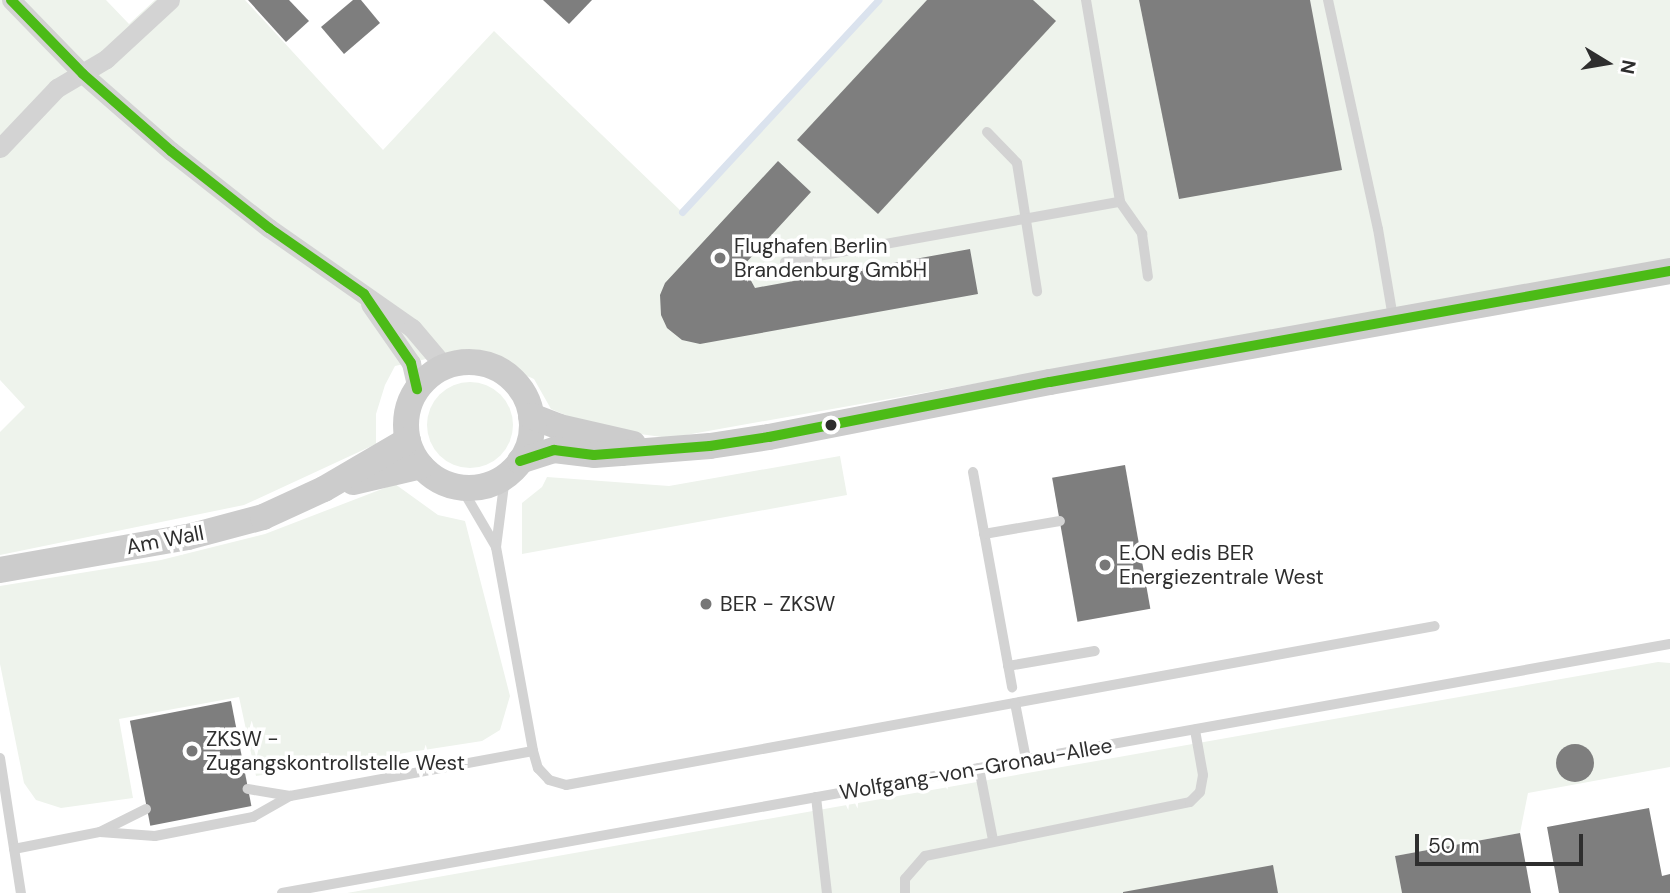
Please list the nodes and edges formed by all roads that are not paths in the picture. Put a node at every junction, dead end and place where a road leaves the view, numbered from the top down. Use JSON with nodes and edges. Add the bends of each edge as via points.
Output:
{"nodes":[{"id":1,"x":11,"y":0,"type":"edge"},
{"id":2,"x":170,"y":0,"type":"edge"},
{"id":3,"x":1086,"y":0,"type":"edge"},
{"id":4,"x":1328,"y":0,"type":"edge"},
{"id":5,"x":83,"y":74,"type":"junction"},
{"id":6,"x":987,"y":132,"type":"dead end"},
{"id":7,"x":0,"y":148,"type":"edge"},
{"id":8,"x":1120,"y":202,"type":"junction"},
{"id":9,"x":1026,"y":219,"type":"junction"},
{"id":10,"x":785,"y":262,"type":"dead end"},
{"id":11,"x":1670,"y":271,"type":"edge"},
{"id":12,"x":1148,"y":277,"type":"dead end"},
{"id":13,"x":1037,"y":291,"type":"dead end"},
{"id":14,"x":364,"y":294,"type":"junction"},
{"id":15,"x":1394,"y":320,"type":"junction"},
{"id":16,"x":445,"y":367,"type":"junction"},
{"id":17,"x":417,"y":389,"type":"junction"},
{"id":18,"x":531,"y":416,"type":"junction"},
{"id":19,"x":408,"y":440,"type":"junction"},
{"id":20,"x":648,"y":449,"type":"junction"},
{"id":21,"x":421,"y":466,"type":"junction"},
{"id":22,"x":513,"y":469,"type":"junction"},
{"id":23,"x":973,"y":472,"type":"dead end"},
{"id":24,"x":461,"y":487,"type":"junction"},
{"id":25,"x":324,"y":489,"type":"junction"},
{"id":26,"x":1060,"y":520,"type":"dead end"},
{"id":27,"x":984,"y":534,"type":"junction"},
{"id":28,"x":496,"y":547,"type":"junction"},
{"id":29,"x":0,"y":570,"type":"edge"},
{"id":30,"x":1435,"y":626,"type":"dead end"},
{"id":31,"x":1670,"y":643,"type":"edge"},
{"id":32,"x":1094,"y":651,"type":"dead end"},
{"id":33,"x":1008,"y":666,"type":"junction"},
{"id":34,"x":1012,"y":687,"type":"dead end"},
{"id":35,"x":1015,"y":703,"type":"junction"},
{"id":36,"x":1195,"y":730,"type":"junction"},
{"id":37,"x":533,"y":751,"type":"junction"},
{"id":38,"x":0,"y":758,"type":"edge"},
{"id":39,"x":1026,"y":759,"type":"junction"},
{"id":40,"x":979,"y":768,"type":"junction"},
{"id":41,"x":248,"y":789,"type":"dead end"},
{"id":42,"x":289,"y":796,"type":"junction"},
{"id":43,"x":816,"y":797,"type":"junction"},
{"id":44,"x":146,"y":809,"type":"dead end"},
{"id":45,"x":100,"y":832,"type":"junction"},
{"id":46,"x":993,"y":840,"type":"junction"},
{"id":47,"x":14,"y":849,"type":"junction"},
{"id":48,"x":324,"y":889,"type":"edge"},
{"id":49,"x":21,"y":893,"type":"edge"},
{"id":50,"x":282,"y":893,"type":"edge"},
{"id":51,"x":827,"y":893,"type":"edge"},
{"id":52,"x":905,"y":893,"type":"edge"}],
"edges":[{"from":1,"to":5,"type":"street"},
{"from":2,"to":5,"type":"street"},
{"from":3,"to":8,"type":"lane"},
{"from":4,"to":15,"type":"lane"},
{"from":5,"to":7,"type":"street","via":[[57,88]]},
{"from":5,"to":14,"type":"street","via":[[247,211]]},
{"from":6,"to":9,"type":"lane","via":[[1017,163]]},
{"from":8,"to":9,"type":"lane"},
{"from":8,"to":12,"type":"lane","via":[[1142,234]]},
{"from":9,"to":10,"type":"lane"},
{"from":9,"to":13,"type":"lane"},
{"from":11,"to":15,"type":"street"},
{"from":14,"to":16,"type":"street","via":[[412,328]]},
{"from":14,"to":17,"type":"street","via":[[411,363]]},
{"from":15,"to":20,"type":"street","via":[[769,437]]},
{"from":16,"to":17,"type":"street"},
{"from":16,"to":18,"type":"street","via":[[480,363],[496,368],[517,384]]},
{"from":17,"to":19,"type":"street","via":[[406,423]]},
{"from":18,"to":20,"type":"street"},
{"from":18,"to":22,"type":"street","via":[[530,439]]},
{"from":19,"to":21,"type":"street"},
{"from":19,"to":25,"type":"street","name":"Am Wall"},
{"from":20,"to":22,"type":"street","via":[[594,455],[554,450]]},
{"from":21,"to":24,"type":"street","via":[[432,476]]},
{"from":21,"to":25,"type":"street","name":"Am Wall"},
{"from":22,"to":24,"type":"street","via":[[484,486]]},
{"from":22,"to":28,"type":"lane"},
{"from":23,"to":27,"type":"lane"},
{"from":24,"to":28,"type":"lane"},
{"from":25,"to":29,"type":"street","name":"Am Wall","via":[[283,511],[220,530]]},
{"from":26,"to":27,"type":"lane"},
{"from":27,"to":33,"type":"lane"},
{"from":28,"to":37,"type":"lane"},
{"from":30,"to":35,"type":"lane"},
{"from":31,"to":36,"type":"lane","name":"Wolfgang-von-Gronau-Allee"},
{"from":32,"to":33,"type":"lane"},
{"from":33,"to":34,"type":"lane"},
{"from":35,"to":37,"type":"lane","via":[[566,785],[549,780],[538,768]]},
{"from":35,"to":39,"type":"lane"},
{"from":36,"to":39,"type":"lane","name":"Wolfgang-von-Gronau-Allee"},
{"from":36,"to":46,"type":"lane","via":[[1203,775],[1200,792],[1190,802]]},
{"from":37,"to":42,"type":"lane"},
{"from":38,"to":47,"type":"lane"},
{"from":39,"to":40,"type":"lane","name":"Wolfgang-von-Gronau-Allee"},
{"from":40,"to":43,"type":"lane","name":"Wolfgang-von-Gronau-Allee"},
{"from":40,"to":46,"type":"lane"},
{"from":41,"to":42,"type":"lane"},
{"from":42,"to":45,"type":"lane","via":[[253,817],[155,836]]},
{"from":43,"to":48,"type":"lane","name":"Wolfgang-von-Gronau-Allee"},
{"from":43,"to":51,"type":"lane"},
{"from":44,"to":45,"type":"lane"},
{"from":45,"to":47,"type":"lane"},
{"from":46,"to":52,"type":"lane","via":[[925,856],[905,879]]},
{"from":47,"to":49,"type":"lane"},
{"from":48,"to":50,"type":"lane","name":"Wolfgang-von-Gronau-Allee"}]}
